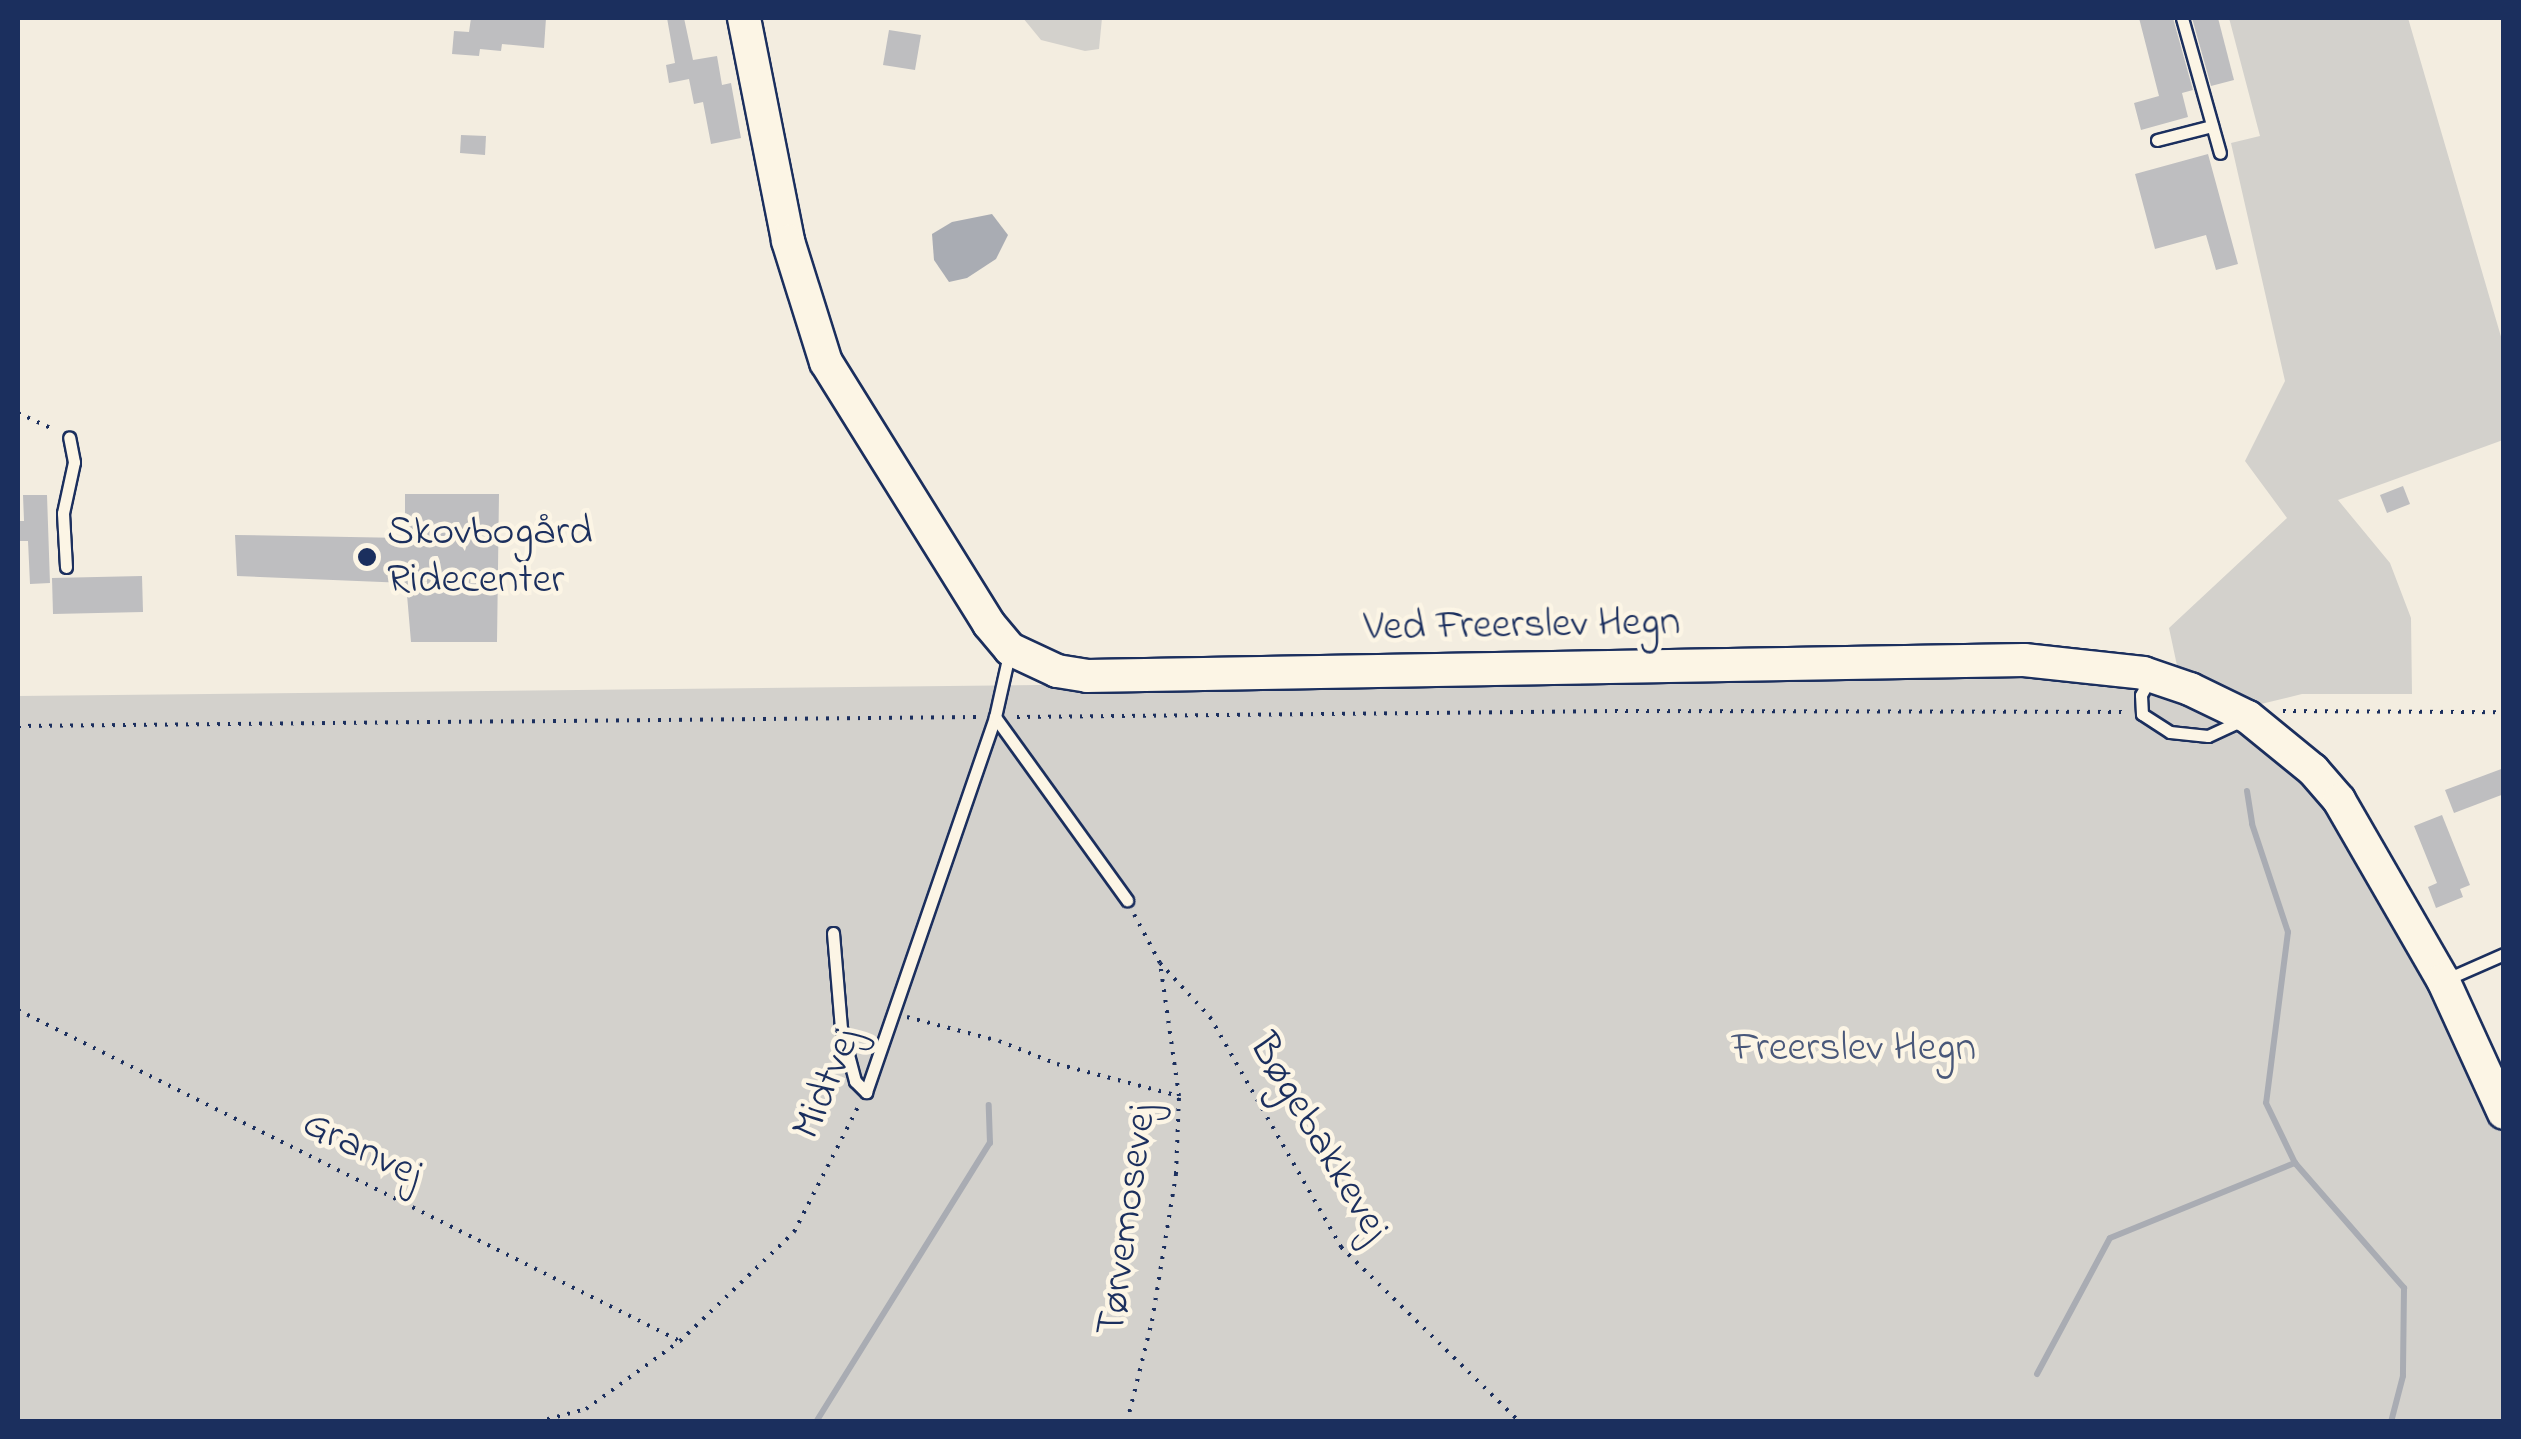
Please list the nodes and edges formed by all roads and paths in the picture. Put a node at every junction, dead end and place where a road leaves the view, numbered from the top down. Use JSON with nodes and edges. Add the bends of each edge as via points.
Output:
{"nodes":[{"id":1,"x":744,"y":18,"type":"edge"},
{"id":2,"x":2182,"y":18,"type":"edge"},
{"id":3,"x":2212,"y":126,"type":"junction"},
{"id":4,"x":2157,"y":140,"type":"dead end"},
{"id":5,"x":2220,"y":153,"type":"dead end"},
{"id":6,"x":18,"y":413,"type":"edge"},
{"id":7,"x":69,"y":436,"type":"joint"},
{"id":8,"x":66,"y":567,"type":"dead end"},
{"id":9,"x":1010,"y":648,"type":"junction"},
{"id":10,"x":2150,"y":676,"type":"junction"},
{"id":11,"x":2504,"y":712,"type":"edge"},
{"id":12,"x":2142,"y":714,"type":"junction"},
{"id":13,"x":2248,"y":716,"type":"junction"},
{"id":14,"x":995,"y":717,"type":"junction"},
{"id":15,"x":18,"y":726,"type":"edge"},
{"id":16,"x":1127,"y":900,"type":"joint"},
{"id":17,"x":833,"y":933,"type":"dead end"},
{"id":18,"x":2504,"y":954,"type":"edge"},
{"id":19,"x":1160,"y":963,"type":"junction"},
{"id":20,"x":2443,"y":980,"type":"junction"},
{"id":21,"x":18,"y":1010,"type":"edge"},
{"id":22,"x":894,"y":1010,"type":"junction"},
{"id":23,"x":866,"y":1092,"type":"junction"},
{"id":24,"x":1180,"y":1096,"type":"junction"},
{"id":25,"x":2504,"y":1113,"type":"edge"},
{"id":26,"x":680,"y":1342,"type":"junction"},
{"id":27,"x":537,"y":1422,"type":"edge"},
{"id":28,"x":1127,"y":1422,"type":"edge"},
{"id":29,"x":1520,"y":1422,"type":"edge"}],
"edges":[{"from":1,"to":9,"type":"street","name":"Ved Freerslev Hegn","via":[[788,242],[826,362]]},
{"from":2,"to":3,"type":"lane"},
{"from":3,"to":4,"type":"lane"},
{"from":3,"to":5,"type":"lane"},
{"from":6,"to":7,"type":"path"},
{"from":7,"to":8,"type":"lane","via":[[74,462],[62,513]]},
{"from":9,"to":10,"type":"street","name":"Ved Freerslev Hegn","via":[[1056,671],[1087,676],[2024,660]]},
{"from":9,"to":14,"type":"lane","name":"Midtvej"},
{"from":10,"to":12,"type":"lane"},
{"from":10,"to":13,"type":"street","name":"Ved Freerslev Hegn"},
{"from":11,"to":13,"type":"path","via":[[2299,709]]},
{"from":12,"to":13,"type":"lane","via":[[2170,732],[2208,736]]},
{"from":12,"to":14,"type":"path","via":[[2088,709]]},
{"from":13,"to":20,"type":"street","name":"Ved Freerslev Hegn","via":[[2340,800]]},
{"from":14,"to":15,"type":"path"},
{"from":14,"to":16,"type":"lane"},
{"from":14,"to":22,"type":"lane","name":"Midtvej"},
{"from":16,"to":19,"type":"path","name":"Tørvemosevej"},
{"from":17,"to":23,"type":"lane","via":[[842,1028],[855,1081]]},
{"from":18,"to":20,"type":"lane"},
{"from":19,"to":24,"type":"path","name":"Tørvemosevej"},
{"from":19,"to":29,"type":"path","name":"Bøgebakkevej","via":[[1210,1017],[1341,1248]]},
{"from":20,"to":25,"type":"street","name":"Ved Freerslev Hegn"},
{"from":21,"to":26,"type":"path","name":"Granvej"},
{"from":22,"to":23,"type":"lane","name":"Midtvej"},
{"from":22,"to":24,"type":"path"},
{"from":23,"to":26,"type":"path","name":"Midtvej","via":[[794,1232]]},
{"from":24,"to":28,"type":"path","name":"Tørvemosevej","via":[[1176,1174]]},
{"from":26,"to":27,"type":"path","name":"Midtvej","via":[[586,1408]]}]}
